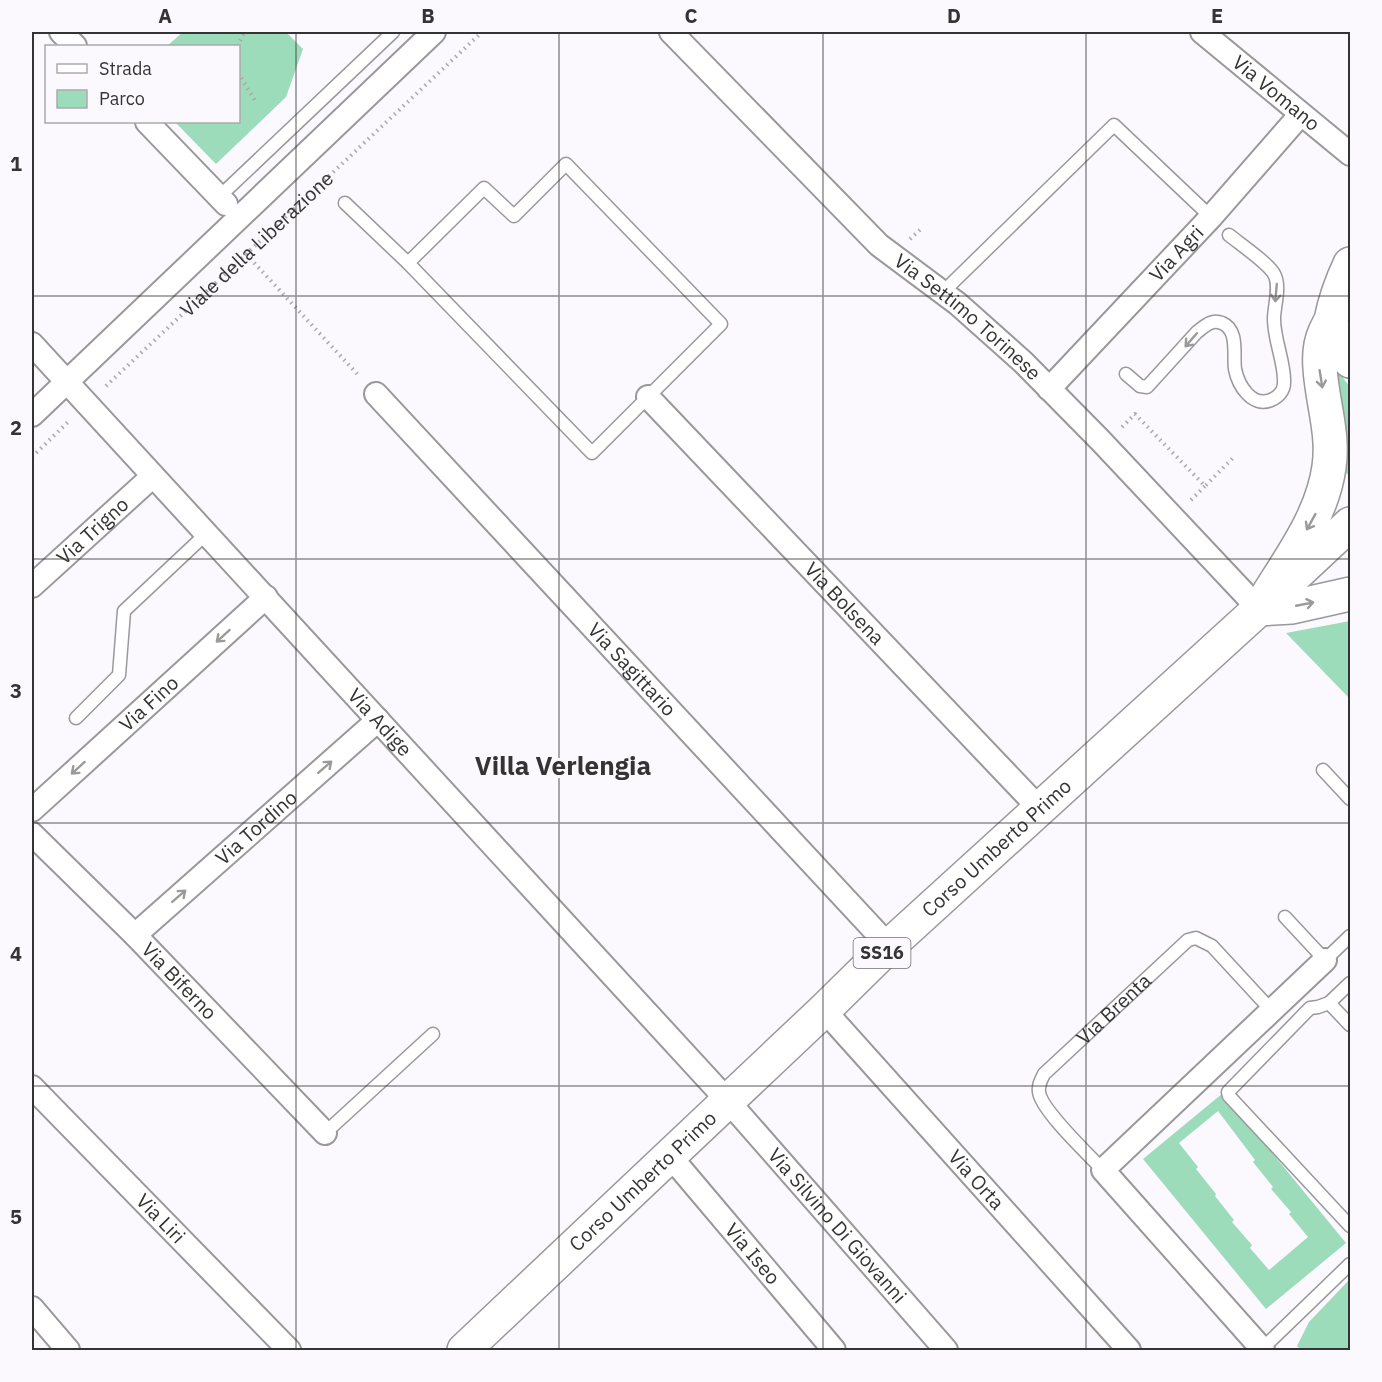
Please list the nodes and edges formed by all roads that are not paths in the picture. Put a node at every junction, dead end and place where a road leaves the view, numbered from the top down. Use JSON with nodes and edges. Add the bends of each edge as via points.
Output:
{"nodes":[{"id":1,"x":61,"y":32,"type":"edge"},
{"id":2,"x":393,"y":32,"type":"edge"},
{"id":3,"x":434,"y":32,"type":"edge"},
{"id":4,"x":670,"y":32,"type":"edge"},
{"id":5,"x":1202,"y":32,"type":"edge"},
{"id":6,"x":74,"y":45,"type":"edge"},
{"id":7,"x":1301,"y":114,"type":"junction"},
{"id":8,"x":148,"y":123,"type":"edge"},
{"id":9,"x":1350,"y":154,"type":"edge"},
{"id":10,"x":222,"y":200,"type":"joint"},
{"id":11,"x":345,"y":203,"type":"dead end"},
{"id":12,"x":1211,"y":217,"type":"junction"},
{"id":13,"x":1229,"y":235,"type":"dead end"},
{"id":14,"x":408,"y":263,"type":"junction"},
{"id":15,"x":1350,"y":264,"type":"edge"},
{"id":16,"x":943,"y":292,"type":"junction"},
{"id":17,"x":1330,"y":322,"type":"junction"},
{"id":18,"x":32,"y":344,"type":"edge"},
{"id":19,"x":1350,"y":361,"type":"edge"},
{"id":20,"x":1125,"y":374,"type":"dead end"},
{"id":21,"x":67,"y":382,"type":"junction"},
{"id":22,"x":1049,"y":389,"type":"junction"},
{"id":23,"x":376,"y":394,"type":"road end"},
{"id":24,"x":648,"y":397,"type":"junction"},
{"id":25,"x":32,"y":415,"type":"edge"},
{"id":26,"x":153,"y":476,"type":"junction"},
{"id":27,"x":1350,"y":524,"type":"edge"},
{"id":28,"x":207,"y":533,"type":"junction"},
{"id":29,"x":32,"y":586,"type":"edge"},
{"id":30,"x":1350,"y":594,"type":"edge"},
{"id":31,"x":266,"y":597,"type":"junction"},
{"id":32,"x":1259,"y":609,"type":"junction"},
{"id":33,"x":76,"y":718,"type":"dead end"},
{"id":34,"x":378,"y":720,"type":"junction"},
{"id":35,"x":1323,"y":770,"type":"dead end"},
{"id":36,"x":1350,"y":799,"type":"edge"},
{"id":37,"x":1040,"y":809,"type":"junction"},
{"id":38,"x":32,"y":810,"type":"edge"},
{"id":39,"x":32,"y":834,"type":"edge"},
{"id":40,"x":1285,"y":917,"type":"dead end"},
{"id":41,"x":135,"y":934,"type":"junction"},
{"id":42,"x":1350,"y":936,"type":"edge"},
{"id":43,"x":889,"y":946,"type":"junction"},
{"id":44,"x":1325,"y":960,"type":"junction"},
{"id":45,"x":1350,"y":983,"type":"edge"},
{"id":46,"x":1329,"y":1003,"type":"junction"},
{"id":47,"x":824,"y":1010,"type":"junction"},
{"id":48,"x":1271,"y":1010,"type":"junction"},
{"id":49,"x":1350,"y":1025,"type":"edge"},
{"id":50,"x":433,"y":1034,"type":"dead end"},
{"id":51,"x":32,"y":1087,"type":"edge"},
{"id":52,"x":728,"y":1101,"type":"junction"},
{"id":53,"x":325,"y":1133,"type":"joint"},
{"id":54,"x":670,"y":1155,"type":"junction"},
{"id":55,"x":1103,"y":1170,"type":"junction"},
{"id":56,"x":1350,"y":1226,"type":"edge"},
{"id":57,"x":1350,"y":1264,"type":"edge"},
{"id":58,"x":32,"y":1308,"type":"edge"},
{"id":59,"x":68,"y":1350,"type":"edge"},
{"id":60,"x":289,"y":1350,"type":"edge"},
{"id":61,"x":464,"y":1350,"type":"edge"},
{"id":62,"x":834,"y":1350,"type":"edge"},
{"id":63,"x":946,"y":1350,"type":"edge"},
{"id":64,"x":1129,"y":1350,"type":"edge"},
{"id":65,"x":1263,"y":1350,"type":"edge"}],
"edges":[{"from":1,"to":6,"type":"street"},
{"from":2,"to":10,"type":"lane"},
{"from":3,"to":21,"type":"street","name":"Viale della Liberazione"},
{"from":4,"to":16,"type":"street","name":"Via Settimo Torinese","via":[[867,234]]},
{"from":5,"to":7,"type":"street","name":"Via Vomano"},
{"from":7,"to":9,"type":"street","name":"Via Vomano"},
{"from":7,"to":12,"type":"street","name":"Via Agri"},
{"from":8,"to":10,"type":"street"},
{"from":11,"to":14,"type":"lane"},
{"from":12,"to":16,"type":"lane","via":[[1114,125]]},
{"from":12,"to":22,"type":"street","name":"Via Agri"},
{"from":13,"to":20,"type":"lane","one_way":true,"via":[[1269,268],[1277,281],[1274,321],[1284,382],[1281,393],[1266,402],[1248,395],[1235,369],[1232,332],[1225,324],[1216,322],[1197,332],[1148,387],[1140,386]]},
{"from":14,"to":24,"type":"lane","via":[[592,453]]},
{"from":14,"to":24,"type":"lane","via":[[484,188],[514,216],[566,164],[721,324]]},
{"from":15,"to":17,"type":"main road"},
{"from":16,"to":22,"type":"street","name":"Via Settimo Torinese"},
{"from":17,"to":19,"type":"main road"},
{"from":17,"to":32,"type":"main road","one_way":true,"via":[[1320,357],[1330,433],[1325,489],[1308,528]]},
{"from":18,"to":21,"type":"street","name":"Via Adige"},
{"from":21,"to":25,"type":"street","name":"Viale della Liberazione"},
{"from":21,"to":26,"type":"street","name":"Via Adige"},
{"from":22,"to":32,"type":"street","name":"Via Settimo Torinese"},
{"from":23,"to":43,"type":"street","name":"Via Sagittario"},
{"from":24,"to":37,"type":"street","name":"Via Bolsena"},
{"from":26,"to":28,"type":"street","name":"Via Adige"},
{"from":26,"to":29,"type":"street","name":"Via Trigno"},
{"from":27,"to":32,"type":"main road","name":"Corso Umberto Primo"},
{"from":28,"to":31,"type":"street","name":"Via Adige"},
{"from":28,"to":33,"type":"lane","via":[[124,611],[119,675]]},
{"from":32,"to":30,"type":"main road","one_way":true,"via":[[1292,607]]},
{"from":31,"to":34,"type":"street","name":"Via Adige"},
{"from":31,"to":38,"type":"street","name":"Via Fino","one_way":true},
{"from":32,"to":37,"type":"main road","name":"Corso Umberto Primo","number":"SS16"},
{"from":41,"to":34,"type":"street","name":"Via Tordino","one_way":true},
{"from":34,"to":52,"type":"street","name":"Via Adige"},
{"from":35,"to":36,"type":"lane"},
{"from":37,"to":43,"type":"main road","name":"Corso Umberto Primo","number":"SS16"},
{"from":39,"to":41,"type":"street","name":"Via Biferno"},
{"from":40,"to":44,"type":"lane"},
{"from":41,"to":53,"type":"street","name":"Via Biferno"},
{"from":42,"to":44,"type":"lane"},
{"from":43,"to":47,"type":"main road","name":"Corso Umberto Primo","number":"SS16"},
{"from":44,"to":48,"type":"street"},
{"from":45,"to":46,"type":"lane"},
{"from":46,"to":49,"type":"lane"},
{"from":46,"to":56,"type":"lane","via":[[1310,1008],[1228,1092]]},
{"from":47,"to":52,"type":"main road","name":"Corso Umberto Primo","number":"SS16"},
{"from":47,"to":64,"type":"street","name":"Via Orta"},
{"from":48,"to":55,"type":"street"},
{"from":48,"to":55,"type":"lane","name":"Via Brenta","via":[[1212,946],[1196,938],[1188,940],[1044,1074],[1039,1092],[1046,1108]]},
{"from":50,"to":53,"type":"lane"},
{"from":51,"to":60,"type":"street","name":"Via Liri"},
{"from":52,"to":54,"type":"main road","name":"Corso Umberto Primo","number":"SS16"},
{"from":52,"to":63,"type":"street","name":"Via Silvino Di Giovanni"},
{"from":54,"to":61,"type":"main road","name":"Corso Umberto Primo","number":"SS16"},
{"from":54,"to":62,"type":"street","name":"Via Iseo"},
{"from":55,"to":65,"type":"street","name":"Via Brenta"},
{"from":57,"to":65,"type":"lane","name":"Via Brenta"},
{"from":58,"to":59,"type":"street"}]}
